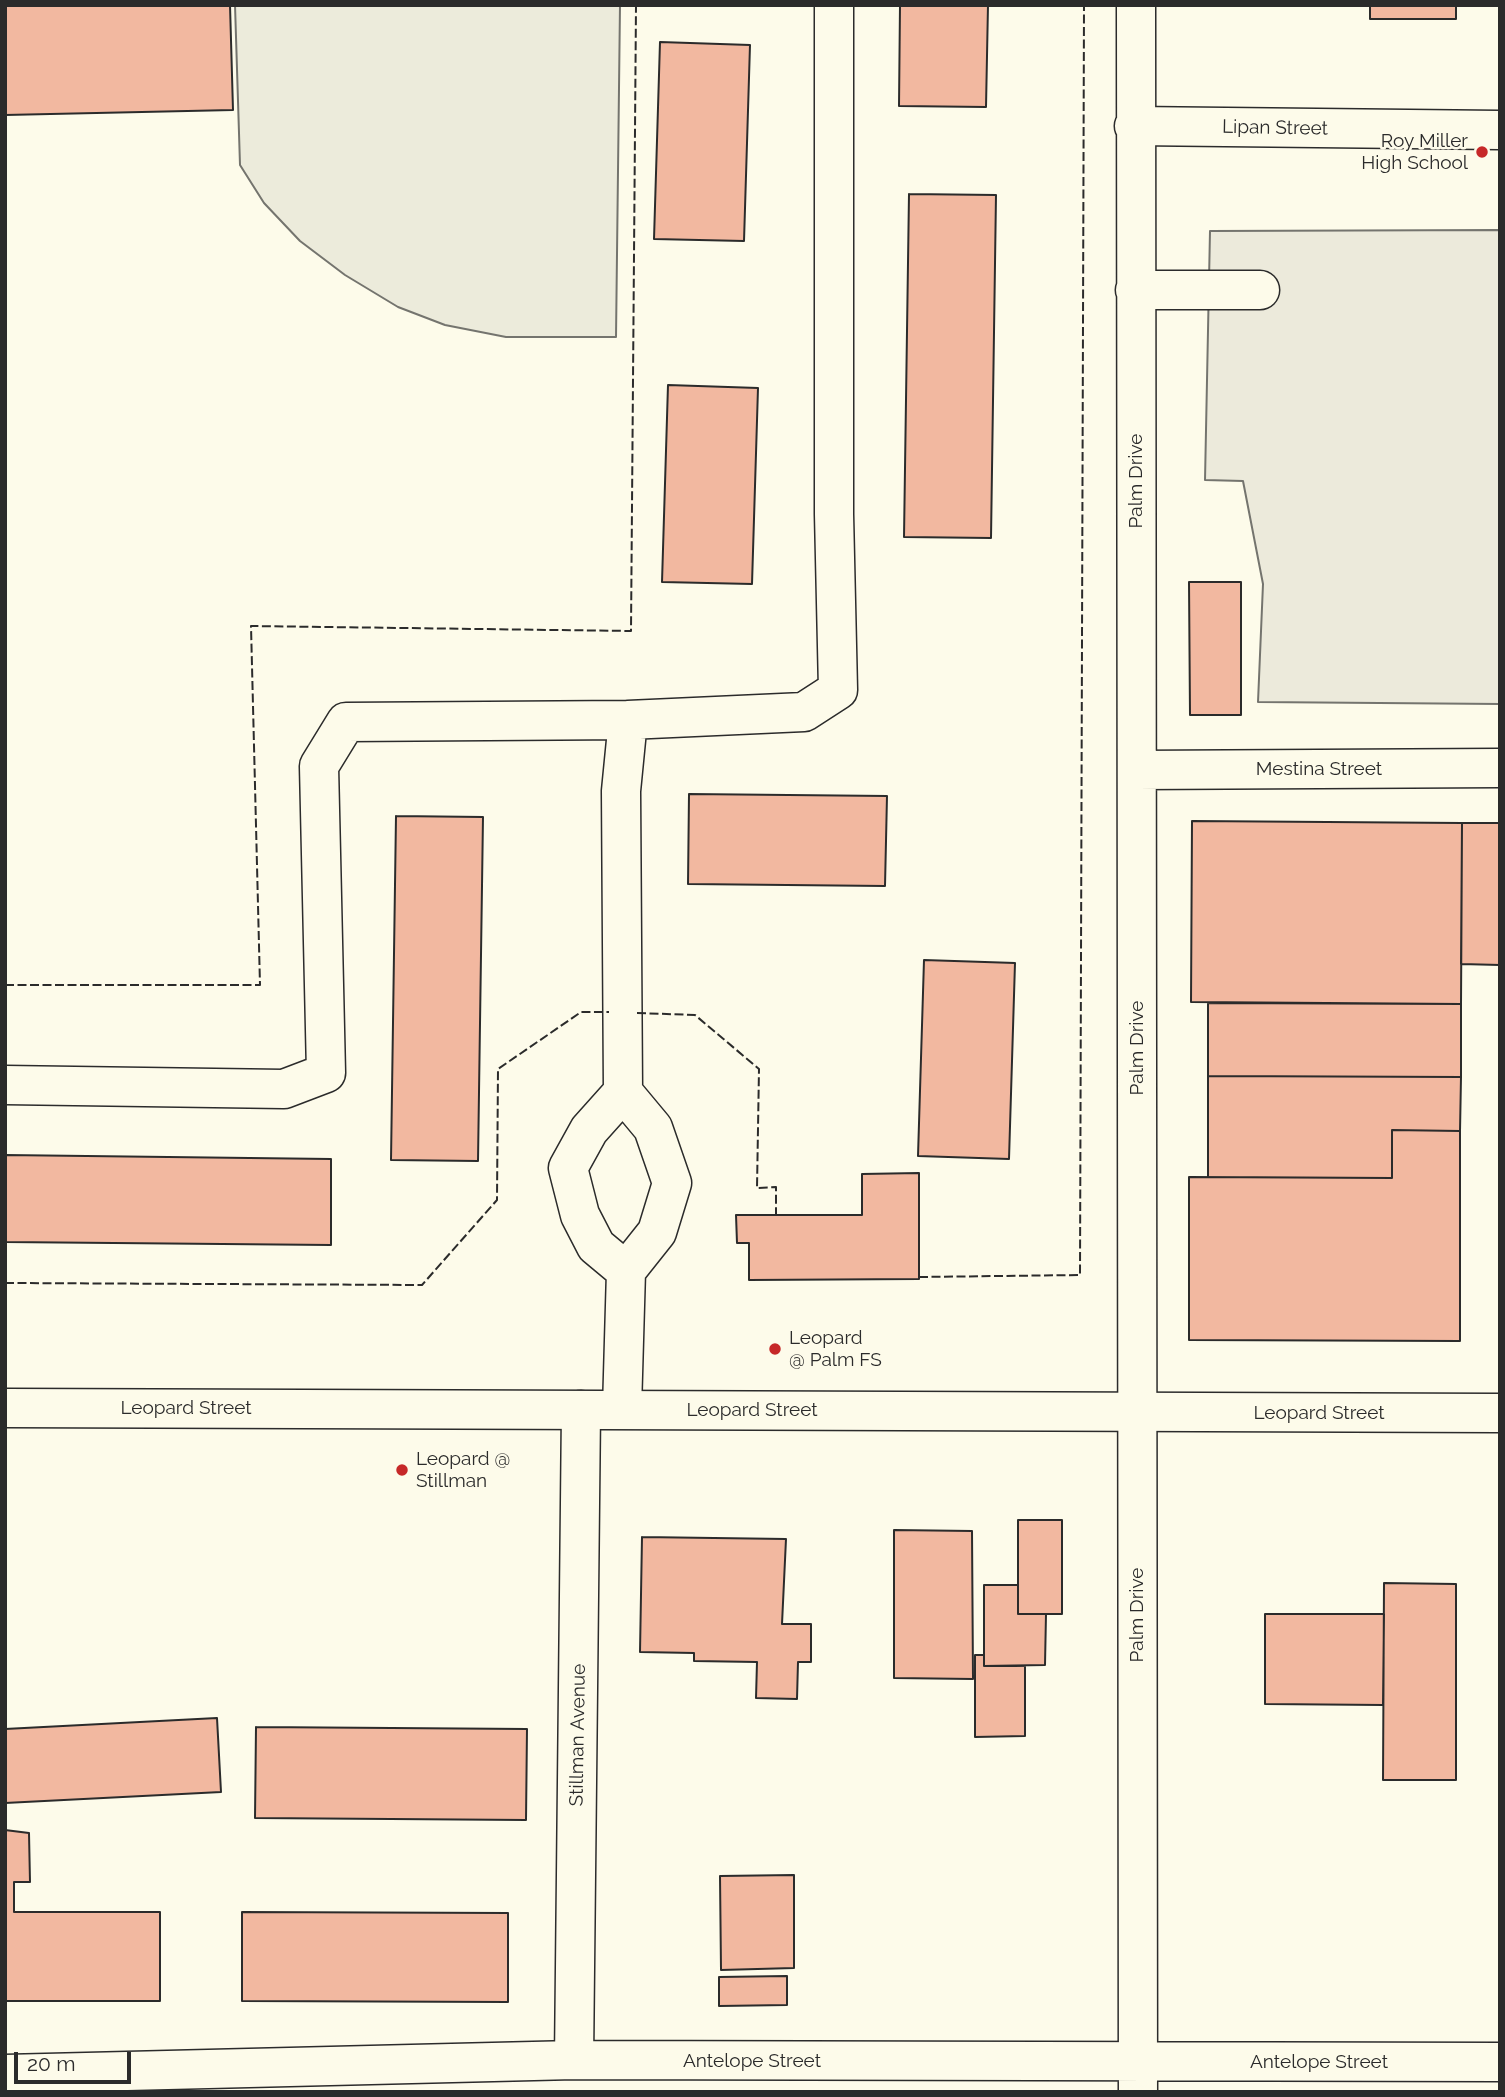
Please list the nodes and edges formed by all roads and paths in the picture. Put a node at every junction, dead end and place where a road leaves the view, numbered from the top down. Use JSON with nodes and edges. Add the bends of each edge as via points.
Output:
{"nodes":[{"id":1,"x":834,"y":5,"type":"edge"},
{"id":2,"x":1136,"y":5,"type":"edge"},
{"id":3,"x":1134,"y":126,"type":"junction"},
{"id":4,"x":1500,"y":130,"type":"edge"},
{"id":5,"x":1135,"y":290,"type":"junction"},
{"id":6,"x":1260,"y":290,"type":"dead end"},
{"id":7,"x":628,"y":720,"type":"junction"},
{"id":8,"x":1500,"y":768,"type":"edge"},
{"id":9,"x":1138,"y":770,"type":"junction"},
{"id":10,"x":5,"y":1085,"type":"edge"},
{"id":11,"x":623,"y":1092,"type":"junction"},
{"id":12,"x":626,"y":1271,"type":"junction"},
{"id":13,"x":5,"y":1408,"type":"edge"},
{"id":14,"x":622,"y":1409,"type":"junction"},
{"id":15,"x":581,"y":1410,"type":"junction"},
{"id":16,"x":1137,"y":1412,"type":"junction"},
{"id":17,"x":1500,"y":1413,"type":"edge"},
{"id":18,"x":574,"y":2060,"type":"junction"},
{"id":19,"x":1500,"y":2062,"type":"edge"},
{"id":20,"x":5,"y":2074,"type":"edge"},
{"id":21,"x":1138,"y":2077,"type":"edge"},
{"id":22,"x":5,"y":2085,"type":"edge"},
{"id":23,"x":49,"y":2092,"type":"edge"}],
"edges":[{"from":1,"to":7,"type":"street","via":[[838,690],[804,712]]},
{"from":2,"to":3,"type":"street","name":"Palm Drive"},
{"from":3,"to":4,"type":"street","name":"Lipan Street"},
{"from":3,"to":5,"type":"street","name":"Palm Drive"},
{"from":5,"to":6,"type":"street"},
{"from":5,"to":9,"type":"street","name":"Palm Drive"},
{"from":7,"to":10,"type":"street","via":[[346,722],[319,766],[326,1073],[284,1089]]},
{"from":7,"to":11,"type":"street","via":[[621,791]]},
{"from":8,"to":9,"type":"street","name":"Mestina Street"},
{"from":9,"to":16,"type":"street","name":"Palm Drive"},
{"from":11,"to":12,"type":"street","via":[[653,1128],[672,1183],[657,1233]]},
{"from":11,"to":12,"type":"street","via":[[589,1130],[568,1168],[580,1215],[596,1246]]},
{"from":12,"to":14,"type":"street"},
{"from":13,"to":15,"type":"street","name":"Leopard Street"},
{"from":14,"to":15,"type":"street","name":"Leopard Street"},
{"from":14,"to":16,"type":"street","name":"Leopard Street"},
{"from":15,"to":18,"type":"street","name":"Stillman Avenue"},
{"from":16,"to":17,"type":"street","name":"Leopard Street"},
{"from":16,"to":21,"type":"street","name":"Palm Drive"},
{"from":18,"to":20,"type":"street","name":"Antelope Street"},
{"from":18,"to":21,"type":"street","name":"Antelope Street"},
{"from":19,"to":21,"type":"street","name":"Antelope Street"},
{"from":22,"to":23,"type":"street"}]}
